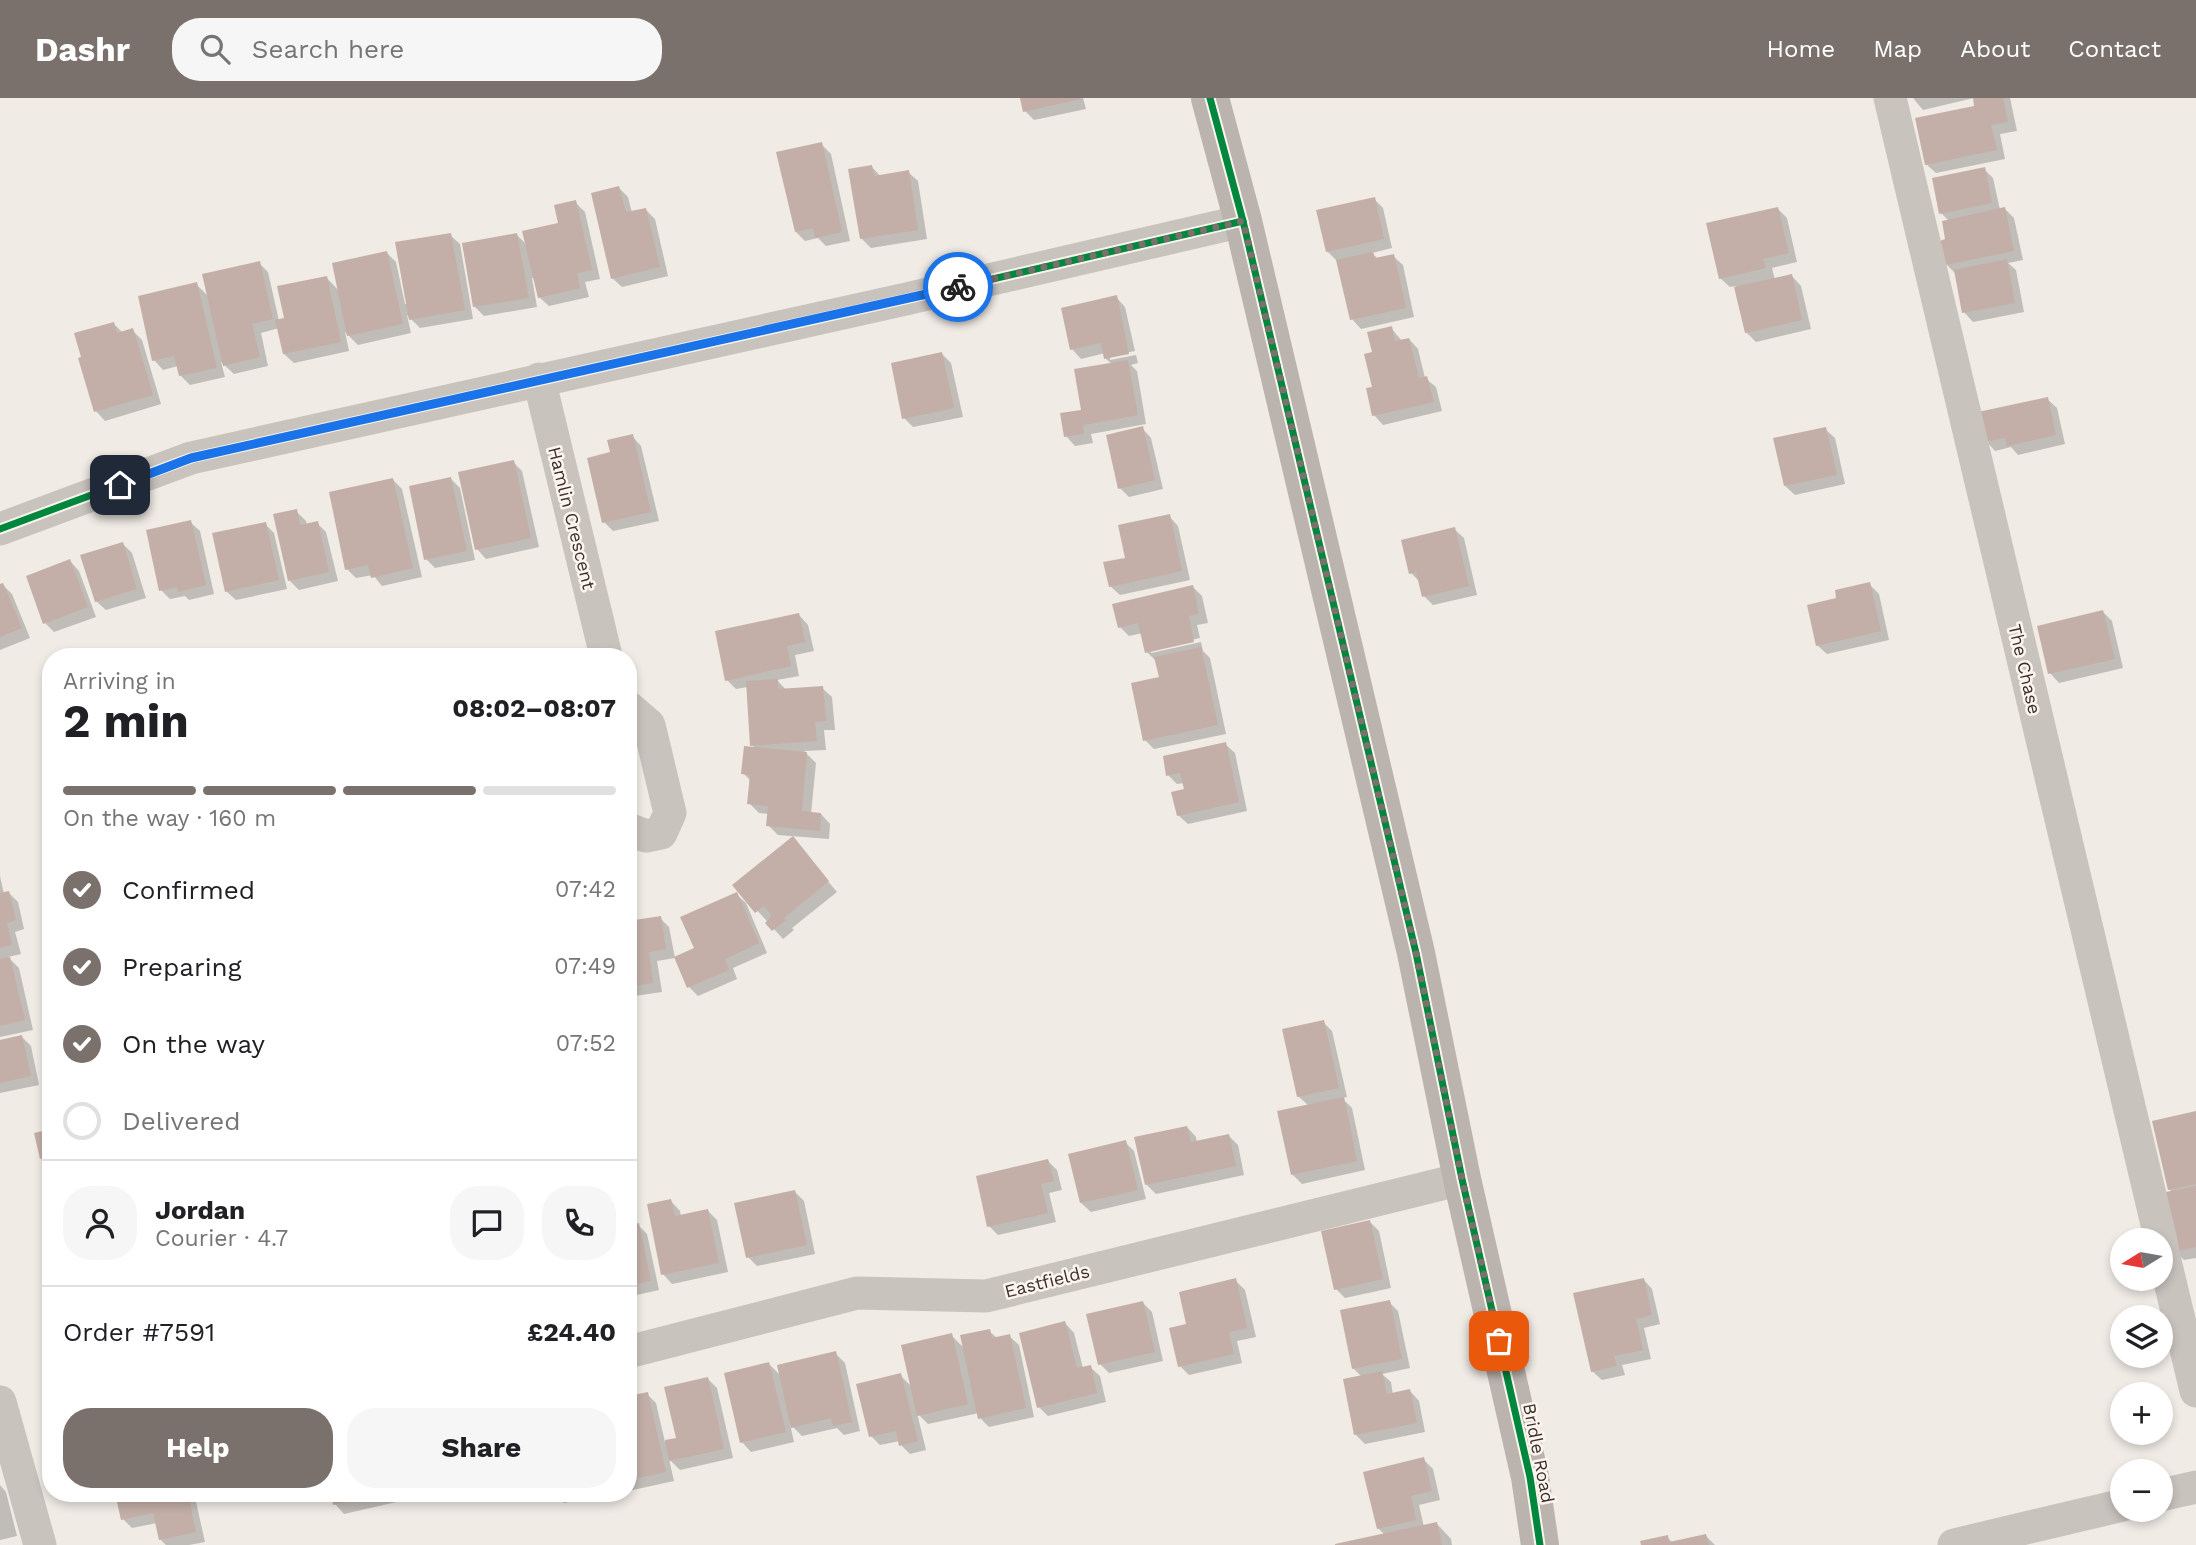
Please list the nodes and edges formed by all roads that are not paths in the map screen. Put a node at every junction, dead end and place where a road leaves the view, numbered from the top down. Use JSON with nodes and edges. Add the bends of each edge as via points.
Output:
{"nodes":[{"id":1,"x":1890,"y":98,"type":"edge"},
{"id":2,"x":1213,"y":99,"type":"edge"},
{"id":3,"x":1243,"y":221,"type":"junction"},
{"id":4,"x":539,"y":379,"type":"junction"},
{"id":5,"x":0,"y":529,"type":"edge"},
{"id":6,"x":604,"y":648,"type":"edge"},
{"id":7,"x":637,"y":715,"type":"edge"},
{"id":8,"x":637,"y":832,"type":"edge"},
{"id":9,"x":1462,"y":1179,"type":"junction"},
{"id":10,"x":2158,"y":1228,"type":"edge"},
{"id":11,"x":2173,"y":1292,"type":"edge"},
{"id":12,"x":637,"y":1350,"type":"edge"},
{"id":13,"x":2196,"y":1391,"type":"edge"},
{"id":14,"x":0,"y":1402,"type":"edge"},
{"id":15,"x":2196,"y":1487,"type":"edge"},
{"id":16,"x":2173,"y":1493,"type":"edge"},
{"id":17,"x":2110,"y":1508,"type":"edge"},
{"id":18,"x":40,"y":1545,"type":"edge"},
{"id":19,"x":1540,"y":1545,"type":"edge"},
{"id":20,"x":1954,"y":1545,"type":"edge"}],
"edges":[{"from":1,"to":10,"type":"street","name":"The Chase"},
{"from":2,"to":3,"type":"street","name":"Bridle Road"},
{"from":3,"to":4,"type":"street"},
{"from":3,"to":9,"type":"street","name":"Bridle Road","via":[[1416,953]]},
{"from":4,"to":5,"type":"street","via":[[191,458]]},
{"from":4,"to":6,"type":"street","name":"Hamlin Crescent"},
{"from":7,"to":8,"type":"street","via":[[649,725],[670,813],[661,833]]},
{"from":9,"to":12,"type":"street","name":"Eastfields","via":[[986,1296],[856,1293]]},
{"from":9,"to":19,"type":"street","name":"Bridle Road","via":[[1530,1477]]},
{"from":11,"to":13,"type":"street","name":"The Chase"},
{"from":14,"to":18,"type":"street"},
{"from":15,"to":16,"type":"street"},
{"from":17,"to":20,"type":"street"}]}
